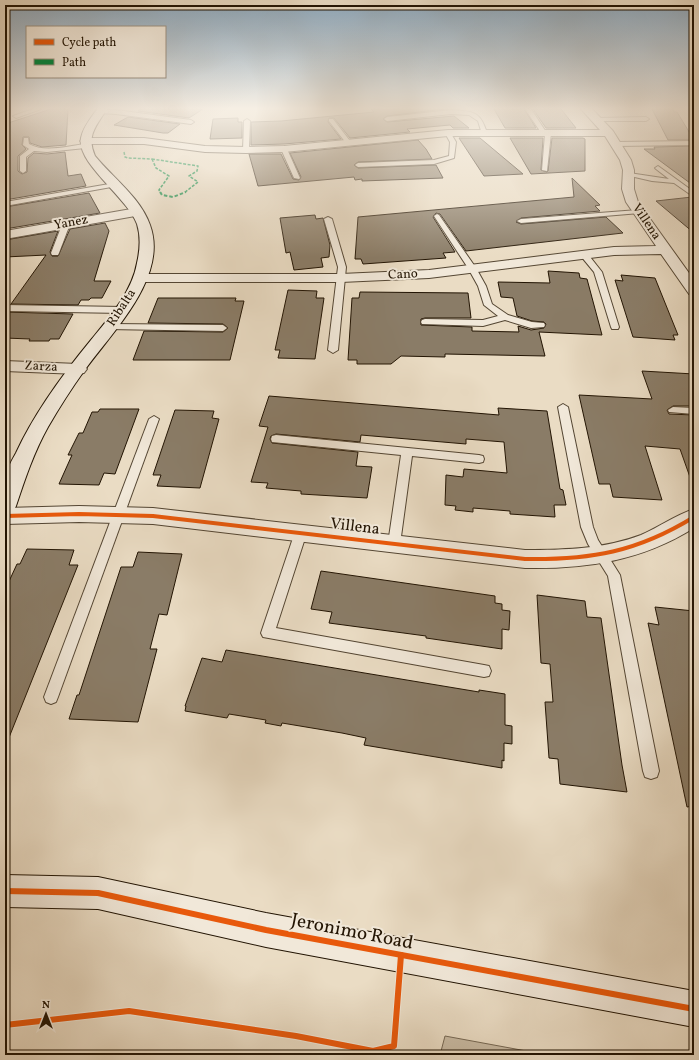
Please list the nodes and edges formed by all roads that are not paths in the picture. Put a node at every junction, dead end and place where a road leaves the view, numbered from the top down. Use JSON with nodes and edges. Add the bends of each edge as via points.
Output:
{"nodes":[{"id":1,"x":23,"y":158,"type":"edge"},
{"id":2,"x":91,"y":158,"type":"edge"},
{"id":3,"x":288,"y":158,"type":"edge"},
{"id":4,"x":447,"y":158,"type":"edge"},
{"id":5,"x":545,"y":158,"type":"edge"},
{"id":6,"x":624,"y":158,"type":"edge"},
{"id":7,"x":358,"y":165,"type":"dead end"},
{"id":8,"x":658,"y":168,"type":"dead end"},
{"id":9,"x":545,"y":170,"type":"dead end"},
{"id":10,"x":23,"y":171,"type":"dead end"},
{"id":11,"x":629,"y":175,"type":"junction"},
{"id":12,"x":297,"y":178,"type":"dead end"},
{"id":13,"x":675,"y":181,"type":"junction"},
{"id":14,"x":115,"y":185,"type":"junction"},
{"id":15,"x":694,"y":195,"type":"edge"},
{"id":16,"x":5,"y":204,"type":"edge"},
{"id":17,"x":137,"y":212,"type":"junction"},
{"id":18,"x":638,"y":212,"type":"junction"},
{"id":19,"x":437,"y":216,"type":"dead end"},
{"id":20,"x":328,"y":219,"type":"dead end"},
{"id":21,"x":521,"y":221,"type":"dead end"},
{"id":22,"x":66,"y":224,"type":"junction"},
{"id":23,"x":5,"y":235,"type":"edge"},
{"id":24,"x":665,"y":250,"type":"junction"},
{"id":25,"x":55,"y":253,"type":"dead end"},
{"id":26,"x":584,"y":255,"type":"junction"},
{"id":27,"x":472,"y":268,"type":"junction"},
{"id":28,"x":140,"y":278,"type":"junction"},
{"id":29,"x":341,"y":278,"type":"junction"},
{"id":30,"x":690,"y":279,"type":"edge"},
{"id":31,"x":694,"y":291,"type":"edge"},
{"id":32,"x":5,"y":308,"type":"edge"},
{"id":33,"x":122,"y":310,"type":"junction"},
{"id":34,"x":505,"y":317,"type":"junction"},
{"id":35,"x":425,"y":322,"type":"dead end"},
{"id":36,"x":541,"y":325,"type":"dead end"},
{"id":37,"x":110,"y":327,"type":"junction"},
{"id":38,"x":615,"y":327,"type":"dead end"},
{"id":39,"x":223,"y":328,"type":"dead end"},
{"id":40,"x":332,"y":350,"type":"dead end"},
{"id":41,"x":5,"y":366,"type":"edge"},
{"id":42,"x":78,"y":369,"type":"junction"},
{"id":43,"x":563,"y":407,"type":"dead end"},
{"id":44,"x":672,"y":410,"type":"dead end"},
{"id":45,"x":694,"y":412,"type":"edge"},
{"id":46,"x":154,"y":419,"type":"dead end"},
{"id":47,"x":276,"y":439,"type":"dead end"},
{"id":48,"x":407,"y":452,"type":"junction"},
{"id":49,"x":479,"y":458,"type":"dead end"},
{"id":50,"x":5,"y":506,"type":"edge"},
{"id":51,"x":119,"y":514,"type":"junction"},
{"id":52,"x":5,"y":516,"type":"edge"},
{"id":53,"x":694,"y":517,"type":"edge"},
{"id":54,"x":301,"y":532,"type":"junction"},
{"id":55,"x":394,"y":544,"type":"junction"},
{"id":56,"x":601,"y":554,"type":"junction"},
{"id":57,"x":484,"y":671,"type":"dead end"},
{"id":58,"x":51,"y":696,"type":"dead end"},
{"id":59,"x":651,"y":772,"type":"dead end"},
{"id":60,"x":5,"y":891,"type":"edge"},
{"id":61,"x":694,"y":1009,"type":"edge"}],
"edges":[{"from":1,"to":10,"type":"lane"},
{"from":2,"to":14,"type":"street","name":"Ribalta"},
{"from":3,"to":12,"type":"lane"},
{"from":4,"to":7,"type":"lane","via":[[434,162]]},
{"from":5,"to":9,"type":"lane"},
{"from":6,"to":11,"type":"street","name":"Villena"},
{"from":8,"to":13,"type":"lane"},
{"from":11,"to":13,"type":"lane"},
{"from":11,"to":18,"type":"street","name":"Villena","via":[[628,190]]},
{"from":13,"to":15,"type":"lane"},
{"from":14,"to":16,"type":"lane"},
{"from":14,"to":17,"type":"street","name":"Ribalta"},
{"from":17,"to":22,"type":"street","name":"Yanez"},
{"from":17,"to":28,"type":"street","name":"Ribalta","via":[[144,225],[147,242],[146,260]]},
{"from":18,"to":21,"type":"lane"},
{"from":18,"to":24,"type":"street","name":"Villena"},
{"from":19,"to":27,"type":"lane"},
{"from":20,"to":29,"type":"lane","via":[[342,267]]},
{"from":22,"to":23,"type":"street","name":"Yanez"},
{"from":22,"to":25,"type":"lane"},
{"from":24,"to":26,"type":"street","name":"Cano","via":[[614,251]]},
{"from":24,"to":30,"type":"street","name":"Villena"},
{"from":26,"to":27,"type":"street","name":"Cano"},
{"from":26,"to":38,"type":"lane","via":[[598,272]]},
{"from":27,"to":29,"type":"street","name":"Cano","via":[[429,274]]},
{"from":27,"to":34,"type":"lane","via":[[482,286],[488,305]]},
{"from":28,"to":29,"type":"street","name":"Cano"},
{"from":28,"to":33,"type":"street","name":"Ribalta"},
{"from":29,"to":40,"type":"lane"},
{"from":30,"to":31,"type":"street","name":"Villena"},
{"from":32,"to":33,"type":"lane"},
{"from":33,"to":37,"type":"street","name":"Ribalta"},
{"from":34,"to":35,"type":"lane","via":[[483,323]]},
{"from":34,"to":36,"type":"lane","via":[[531,325]]},
{"from":37,"to":39,"type":"lane"},
{"from":37,"to":42,"type":"street","name":"Ribalta"},
{"from":41,"to":42,"type":"street","name":"Zarza"},
{"from":42,"to":50,"type":"street","name":"Ribalta","via":[[38,428],[20,464]]},
{"from":43,"to":56,"type":"lane","via":[[587,527],[592,541]]},
{"from":44,"to":45,"type":"lane"},
{"from":46,"to":51,"type":"lane"},
{"from":47,"to":48,"type":"lane"},
{"from":48,"to":49,"type":"lane"},
{"from":48,"to":55,"type":"lane"},
{"from":51,"to":52,"type":"street","name":"Villena"},
{"from":51,"to":54,"type":"street","name":"Villena"},
{"from":51,"to":58,"type":"lane"},
{"from":53,"to":56,"type":"street","name":"Villena","via":[[646,543]]},
{"from":54,"to":55,"type":"street","name":"Villena"},
{"from":54,"to":57,"type":"lane","via":[[268,634]]},
{"from":55,"to":56,"type":"street","name":"Villena","via":[[525,559],[566,559]]},
{"from":56,"to":59,"type":"lane","via":[[616,581]]},
{"from":60,"to":61,"type":"street","name":"Jeronimo Road","via":[[98,893],[266,930]]}]}
